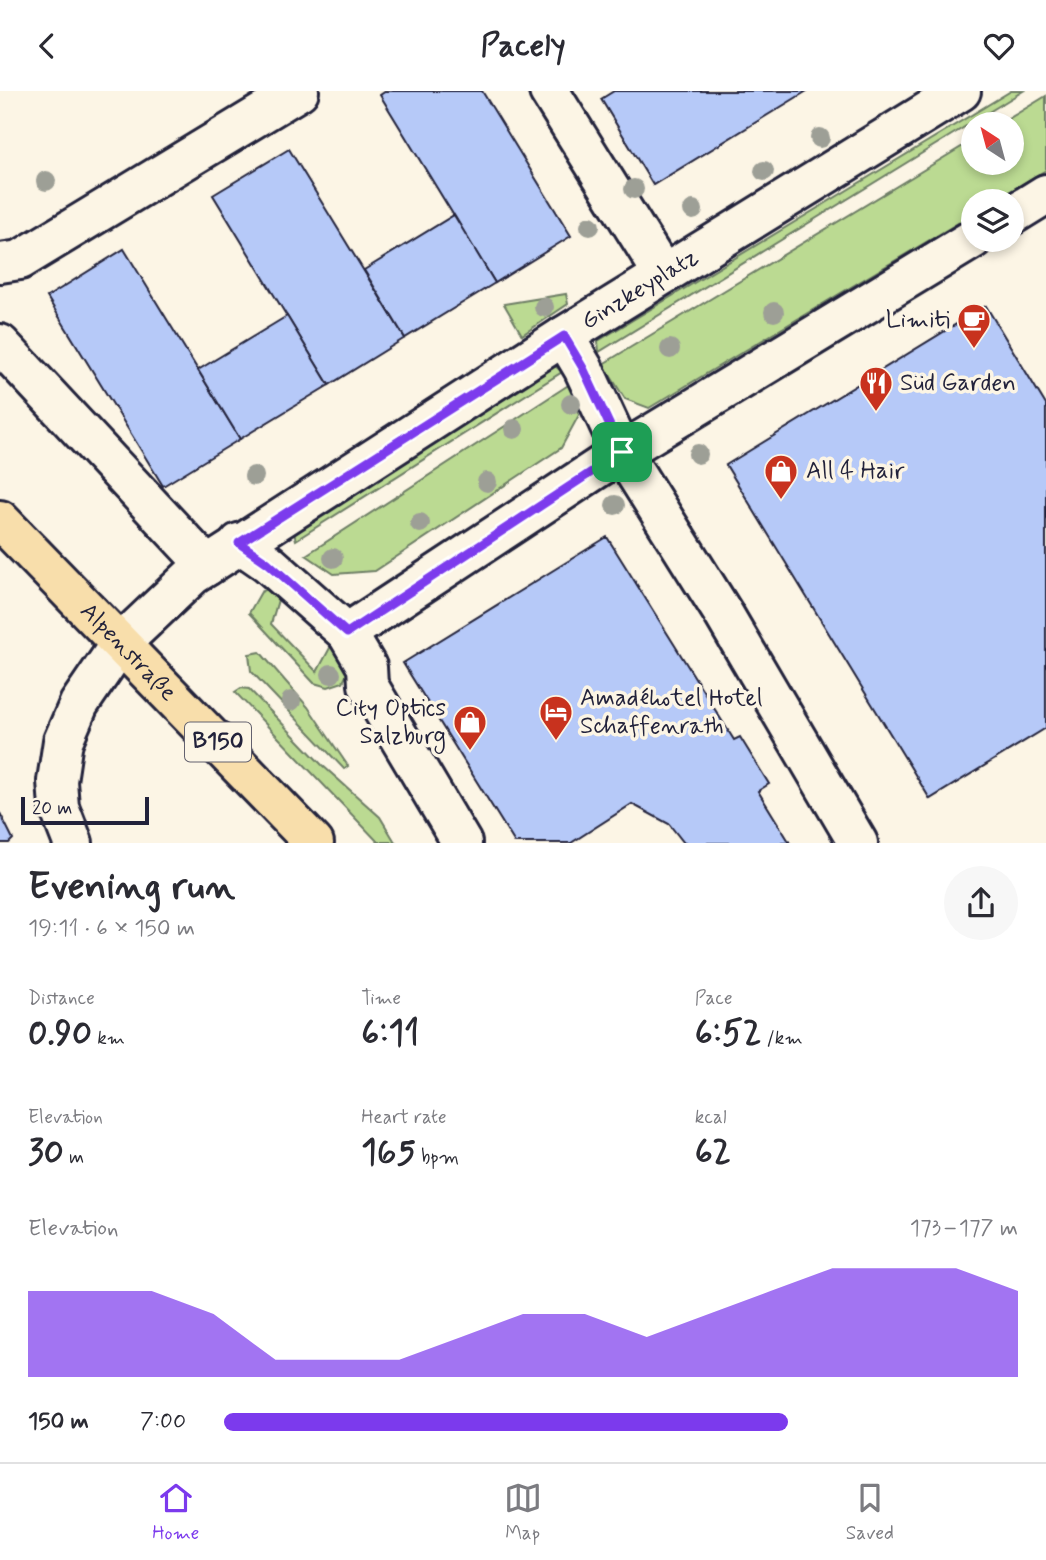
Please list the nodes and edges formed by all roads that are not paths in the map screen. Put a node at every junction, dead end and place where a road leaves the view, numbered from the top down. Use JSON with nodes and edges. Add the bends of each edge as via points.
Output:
{"nodes":[{"id":1,"x":299,"y":91,"type":"edge"},
{"id":2,"x":549,"y":91,"type":"edge"},
{"id":3,"x":961,"y":91,"type":"edge"},
{"id":4,"x":1046,"y":194,"type":"edge"},
{"id":5,"x":1024,"y":208,"type":"edge"},
{"id":6,"x":961,"y":246,"type":"edge"},
{"id":7,"x":0,"y":263,"type":"edge"},
{"id":8,"x":663,"y":274,"type":"junction"},
{"id":9,"x":564,"y":336,"type":"junction"},
{"id":10,"x":0,"y":344,"type":"edge"},
{"id":11,"x":622,"y":452,"type":"junction"},
{"id":12,"x":0,"y":520,"type":"edge"},
{"id":13,"x":239,"y":543,"type":"junction"},
{"id":14,"x":207,"y":566,"type":"junction"},
{"id":15,"x":347,"y":633,"type":"junction"},
{"id":16,"x":120,"y":644,"type":"junction"},
{"id":17,"x":74,"y":842,"type":"edge"},
{"id":18,"x":314,"y":842,"type":"edge"},
{"id":19,"x":462,"y":842,"type":"edge"},
{"id":20,"x":858,"y":842,"type":"edge"}],
"edges":[{"from":1,"to":7,"type":"street","via":[[20,260]]},
{"from":2,"to":8,"type":"street"},
{"from":3,"to":8,"type":"street","name":"Ginzkeyplatz"},
{"from":4,"to":5,"type":"street"},
{"from":6,"to":11,"type":"street"},
{"from":8,"to":9,"type":"street","name":"Ginzkeyplatz"},
{"from":9,"to":11,"type":"street"},
{"from":9,"to":13,"type":"street","name":"Ginzkeyplatz"},
{"from":10,"to":14,"type":"street"},
{"from":11,"to":15,"type":"street"},
{"from":11,"to":20,"type":"street"},
{"from":12,"to":16,"type":"main road","name":"Alpenstraße","number":"B150"},
{"from":13,"to":14,"type":"street","name":"Ginzkeyplatz"},
{"from":13,"to":15,"type":"street"},
{"from":14,"to":16,"type":"street","name":"Ginzkeyplatz"},
{"from":15,"to":19,"type":"street","via":[[367,667],[368,685]]},
{"from":16,"to":17,"type":"street","name":"Ginzkeyplatz","via":[[79,704],[63,741],[57,781],[59,807]]},
{"from":16,"to":18,"type":"main road","name":"Alpenstraße","number":"B150"}]}
